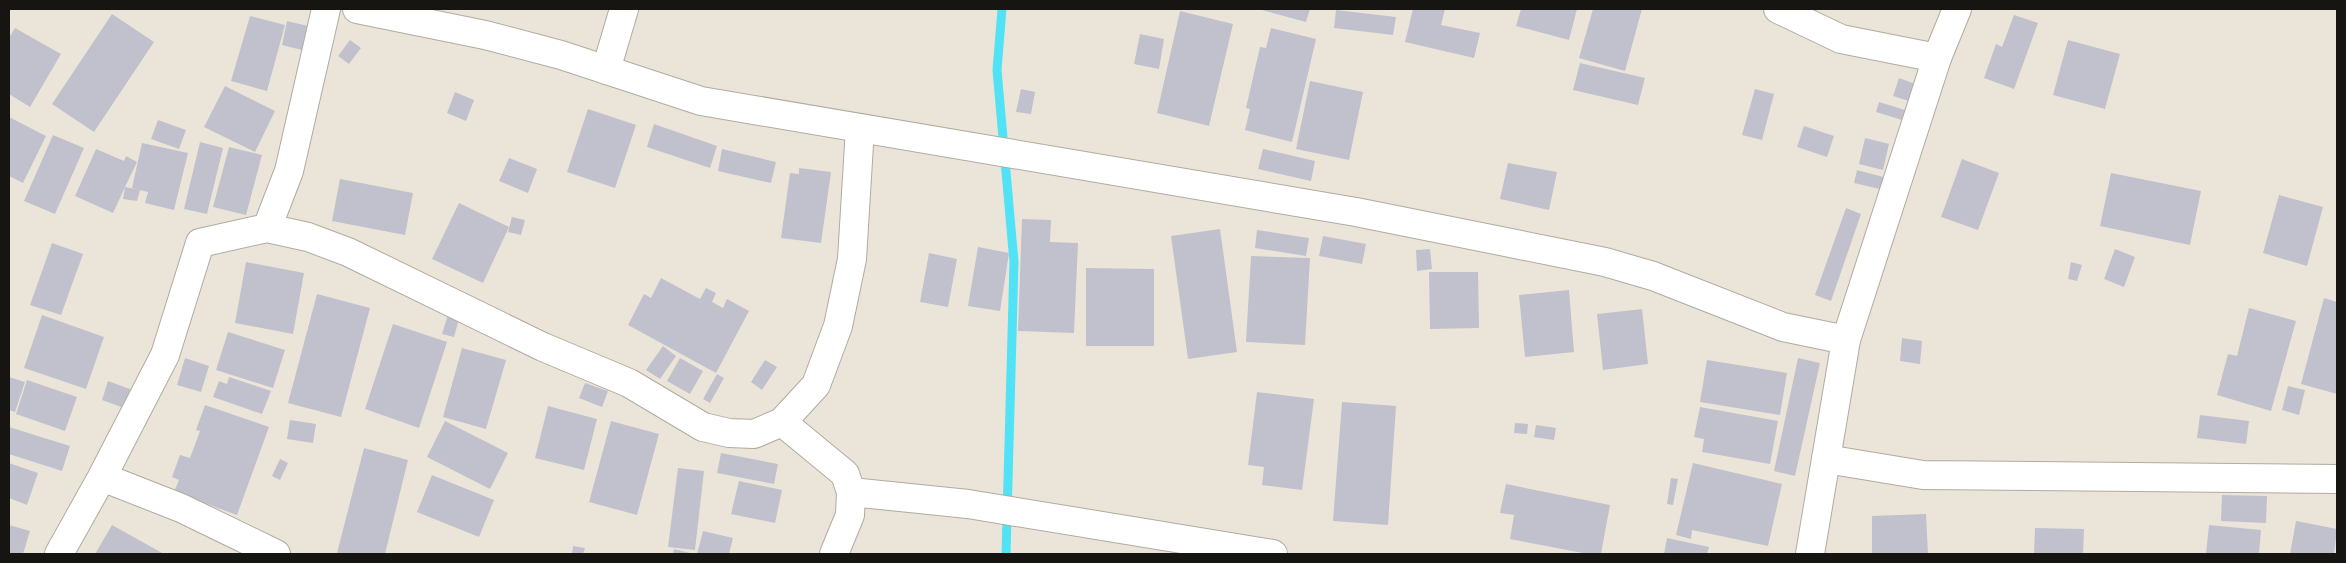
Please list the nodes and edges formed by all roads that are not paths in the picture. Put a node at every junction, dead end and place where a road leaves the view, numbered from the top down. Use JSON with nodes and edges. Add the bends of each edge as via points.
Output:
{"nodes":[{"id":1,"x":326,"y":9,"type":"edge"},
{"id":2,"x":357,"y":9,"type":"edge"},
{"id":3,"x":624,"y":9,"type":"edge"},
{"id":4,"x":1778,"y":9,"type":"edge"},
{"id":5,"x":1957,"y":9,"type":"edge"},
{"id":6,"x":1937,"y":58,"type":"junction"},
{"id":7,"x":606,"y":70,"type":"junction"},
{"id":8,"x":860,"y":128,"type":"junction"},
{"id":9,"x":267,"y":228,"type":"junction"},
{"id":10,"x":1846,"y":340,"type":"junction"},
{"id":11,"x":782,"y":422,"type":"junction"},
{"id":12,"x":1826,"y":459,"type":"junction"},
{"id":13,"x":102,"y":477,"type":"junction"},
{"id":14,"x":2337,"y":479,"type":"edge"},
{"id":15,"x":851,"y":492,"type":"junction"},
{"id":16,"x":60,"y":554,"type":"edge"},
{"id":17,"x":276,"y":554,"type":"edge"},
{"id":18,"x":834,"y":554,"type":"edge"},
{"id":19,"x":1273,"y":554,"type":"edge"},
{"id":20,"x":1810,"y":554,"type":"edge"}],
"edges":[{"from":1,"to":9,"type":"street","via":[[289,171]]},
{"from":2,"to":7,"type":"street","via":[[486,35]]},
{"from":3,"to":7,"type":"street"},
{"from":4,"to":6,"type":"street","via":[[1841,39]]},
{"from":5,"to":6,"type":"street"},
{"from":6,"to":10,"type":"street"},
{"from":7,"to":8,"type":"street","via":[[701,101]]},
{"from":8,"to":10,"type":"street","via":[[1356,212],[1605,262],[1653,276],[1783,328]]},
{"from":8,"to":11,"type":"street","via":[[852,259],[838,326],[816,385]]},
{"from":9,"to":11,"type":"street","via":[[308,236],[348,252],[543,347],[629,383],[703,427],[754,434]]},
{"from":9,"to":13,"type":"street","via":[[200,243],[165,355]]},
{"from":10,"to":12,"type":"street"},
{"from":11,"to":15,"type":"street","via":[[845,474]]},
{"from":12,"to":14,"type":"street","via":[[1923,475]]},
{"from":12,"to":20,"type":"street"},
{"from":13,"to":16,"type":"street"},
{"from":13,"to":17,"type":"street","via":[[181,508]]},
{"from":15,"to":18,"type":"street","via":[[850,515]]},
{"from":15,"to":19,"type":"street","via":[[968,504]]}]}
